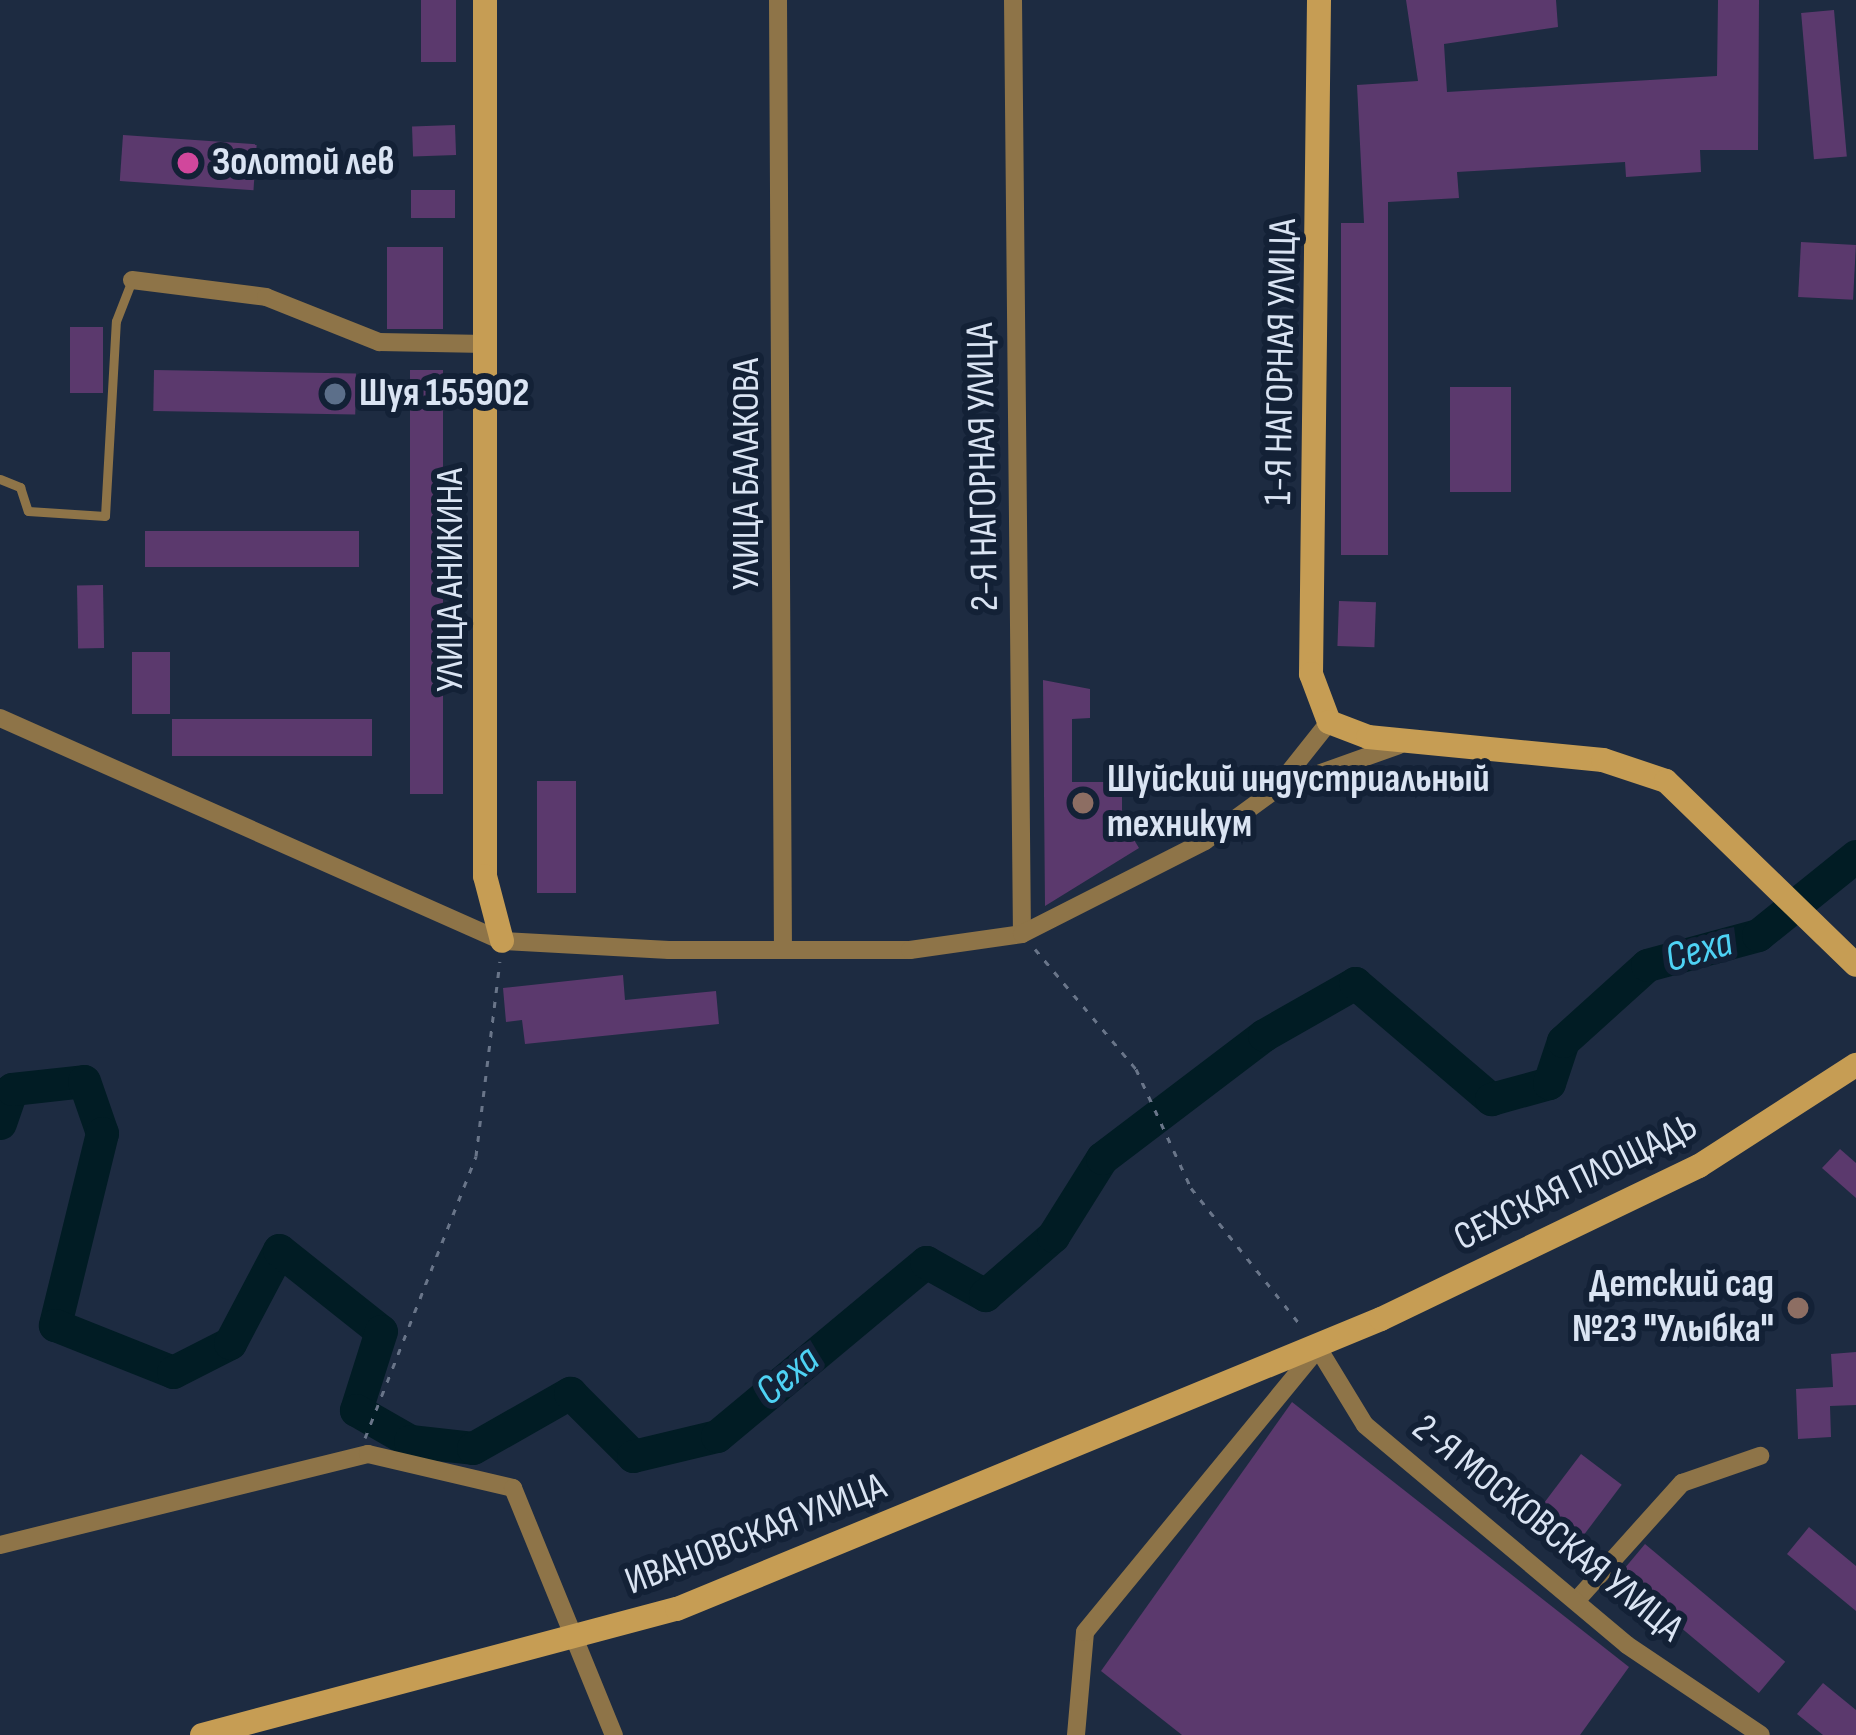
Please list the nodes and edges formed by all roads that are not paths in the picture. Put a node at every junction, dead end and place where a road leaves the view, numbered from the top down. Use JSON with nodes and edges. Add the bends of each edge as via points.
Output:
{"nodes":[{"id":1,"x":485,"y":0,"type":"edge"},
{"id":2,"x":778,"y":0,"type":"edge"},
{"id":3,"x":1013,"y":0,"type":"edge"},
{"id":4,"x":1319,"y":0,"type":"edge"},
{"id":5,"x":132,"y":280,"type":"joint"},
{"id":6,"x":486,"y":344,"type":"junction"},
{"id":7,"x":0,"y":479,"type":"edge"},
{"id":8,"x":0,"y":718,"type":"edge"},
{"id":9,"x":1329,"y":722,"type":"junction"},
{"id":10,"x":1418,"y":741,"type":"junction"},
{"id":11,"x":1275,"y":790,"type":"junction"},
{"id":12,"x":1022,"y":934,"type":"junction"},
{"id":13,"x":502,"y":941,"type":"junction"},
{"id":14,"x":783,"y":948,"type":"junction"},
{"id":15,"x":1852,"y":961,"type":"edge"},
{"id":16,"x":1856,"y":1065,"type":"edge"},
{"id":17,"x":1318,"y":1348,"type":"junction"},
{"id":18,"x":1760,"y":1456,"type":"dead end"},
{"id":19,"x":0,"y":1545,"type":"edge"},
{"id":20,"x":1576,"y":1601,"type":"junction"},
{"id":21,"x":575,"y":1639,"type":"junction"},
{"id":22,"x":202,"y":1735,"type":"edge"},
{"id":23,"x":614,"y":1735,"type":"edge"},
{"id":24,"x":1076,"y":1735,"type":"edge"},
{"id":25,"x":1761,"y":1735,"type":"edge"}],
"edges":[{"from":1,"to":6,"type":"street","name":"УЛИЦА АНИКИНА"},
{"from":2,"to":14,"type":"street","name":"УЛИЦА БАЛАКОВА"},
{"from":3,"to":12,"type":"street","name":"2-Я НАГОРНАЯ УЛИЦА"},
{"from":4,"to":9,"type":"street","name":"1-Я НАГОРНАЯ УЛИЦА","via":[[1311,674]]},
{"from":5,"to":6,"type":"street","via":[[266,298],[379,342]]},
{"from":5,"to":7,"type":"lane","via":[[116,320],[105,516],[28,511],[20,487]]},
{"from":6,"to":13,"type":"street","name":"УЛИЦА АНИКИНА","via":[[485,876]]},
{"from":8,"to":13,"type":"street"},
{"from":9,"to":10,"type":"street"},
{"from":9,"to":11,"type":"street"},
{"from":10,"to":11,"type":"street","via":[[1352,754]]},
{"from":10,"to":15,"type":"street","via":[[1603,760],[1666,781]]},
{"from":11,"to":12,"type":"street","via":[[1205,841]]},
{"from":12,"to":14,"type":"street","via":[[910,950]]},
{"from":13,"to":14,"type":"street"},
{"from":16,"to":17,"type":"street","name":"СЕХСКАЯ ПЛОЩАДЬ","via":[[1700,1166]]},
{"from":17,"to":20,"type":"street","name":"2-Я МОСКОВСКАЯ УЛИЦА","via":[[1365,1425]]},
{"from":17,"to":21,"type":"street","name":"ИВАНОВСКАЯ УЛИЦА","via":[[677,1609]]},
{"from":17,"to":24,"type":"street","via":[[1085,1632]]},
{"from":18,"to":20,"type":"street","via":[[1682,1483]]},
{"from":19,"to":21,"type":"street","via":[[366,1444],[513,1488]]},
{"from":20,"to":25,"type":"street","name":"2-Я МОСКОВСКАЯ УЛИЦА"},
{"from":21,"to":22,"type":"street","name":"ИВАНОВСКАЯ УЛИЦА"},
{"from":21,"to":23,"type":"street"}]}
